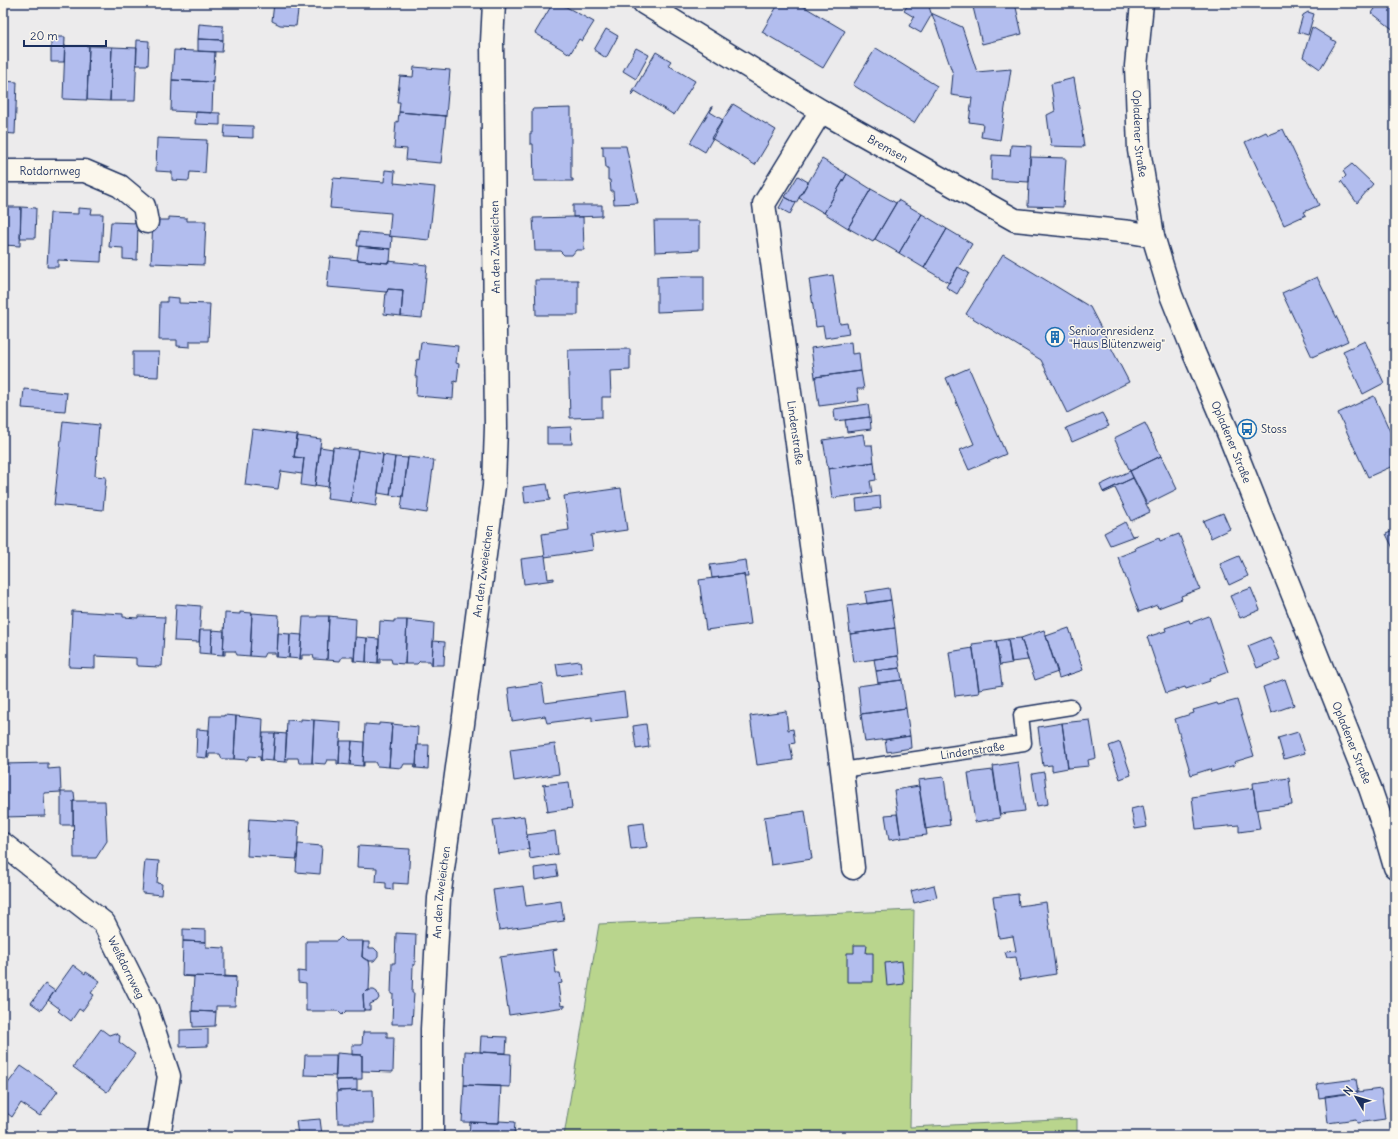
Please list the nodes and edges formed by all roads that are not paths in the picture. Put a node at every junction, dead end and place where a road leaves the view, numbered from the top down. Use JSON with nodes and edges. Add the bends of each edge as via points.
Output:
{"nodes":[{"id":1,"x":494,"y":3,"type":"edge"},
{"id":2,"x":644,"y":3,"type":"edge"},
{"id":3,"x":1142,"y":3,"type":"edge"},
{"id":4,"x":821,"y":111,"type":"junction"},
{"id":5,"x":3,"y":171,"type":"edge"},
{"id":6,"x":147,"y":222,"type":"dead end"},
{"id":7,"x":1153,"y":236,"type":"junction"},
{"id":8,"x":1071,"y":707,"type":"dead end"},
{"id":9,"x":842,"y":770,"type":"junction"},
{"id":10,"x":3,"y":844,"type":"edge"},
{"id":11,"x":1395,"y":867,"type":"edge"},
{"id":12,"x":853,"y":868,"type":"dead end"},
{"id":13,"x":159,"y":1136,"type":"edge"},
{"id":14,"x":432,"y":1136,"type":"edge"}],
"edges":[{"from":1,"to":14,"type":"street","name":"An den Zweieichen","via":[[494,486],[439,898],[432,1029]]},
{"from":2,"to":4,"type":"street","name":"Bremsen"},
{"from":3,"to":7,"type":"street","name":"Opladener Straße","via":[[1136,66],[1138,150]]},
{"from":4,"to":7,"type":"street","name":"Bremsen","via":[[1015,220]]},
{"from":4,"to":9,"type":"street","name":"Lindenstraße","via":[[764,204]]},
{"from":5,"to":6,"type":"street","name":"Rotdornweg","via":[[85,171],[120,186],[144,206]]},
{"from":7,"to":11,"type":"street","name":"Opladener Straße","via":[[1194,353],[1370,788]]},
{"from":8,"to":9,"type":"lane","name":"Lindenstraße","via":[[1021,715],[1024,743]]},
{"from":9,"to":12,"type":"street","name":"Lindenstraße"},
{"from":10,"to":13,"type":"street","name":"Weißdornweg","via":[[104,923],[148,1009],[169,1076]]}]}
